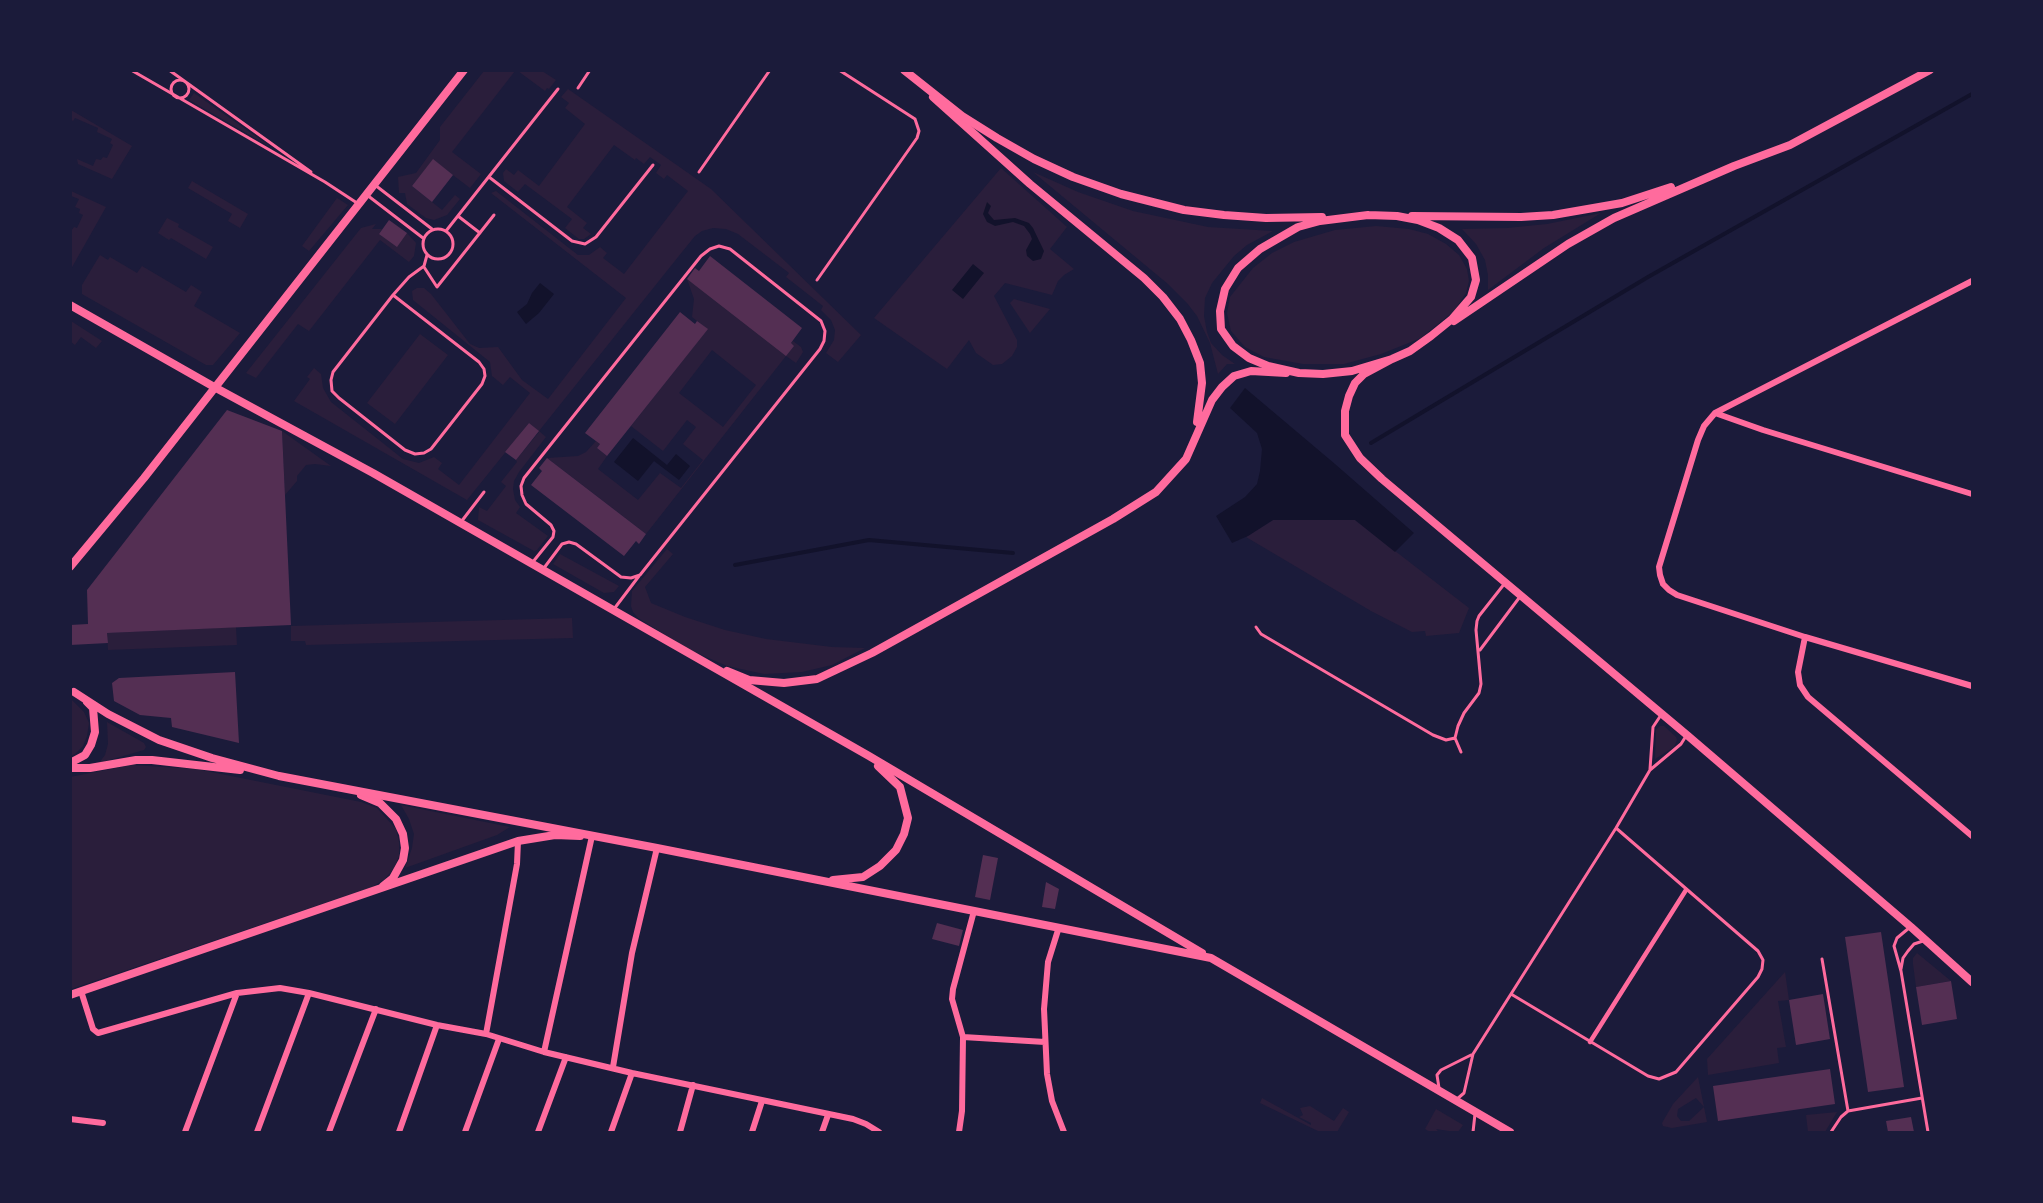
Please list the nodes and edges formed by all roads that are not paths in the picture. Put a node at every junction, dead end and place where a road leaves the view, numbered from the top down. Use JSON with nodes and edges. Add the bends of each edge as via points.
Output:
{"nodes":[{"id":1,"x":131,"y":70,"type":"edge"},
{"id":2,"x":169,"y":70,"type":"edge"},
{"id":3,"x":464,"y":70,"type":"edge"},
{"id":4,"x":590,"y":70,"type":"edge"},
{"id":5,"x":770,"y":70,"type":"edge"},
{"id":6,"x":839,"y":70,"type":"edge"},
{"id":7,"x":904,"y":70,"type":"edge"},
{"id":8,"x":1930,"y":70,"type":"edge"},
{"id":9,"x":913,"y":79,"type":"junction"},
{"id":10,"x":186,"y":82,"type":"junction"},
{"id":11,"x":578,"y":88,"type":"dead end"},
{"id":12,"x":558,"y":89,"type":"dead end"},
{"id":13,"x":174,"y":97,"type":"junction"},
{"id":14,"x":653,"y":165,"type":"dead end"},
{"id":15,"x":1734,"y":166,"type":"junction"},
{"id":16,"x":699,"y":172,"type":"dead end"},
{"id":17,"x":489,"y":177,"type":"junction"},
{"id":18,"x":325,"y":182,"type":"junction"},
{"id":19,"x":375,"y":185,"type":"junction"},
{"id":20,"x":367,"y":195,"type":"junction"},
{"id":21,"x":360,"y":205,"type":"junction"},
{"id":22,"x":494,"y":215,"type":"dead end"},
{"id":23,"x":458,"y":216,"type":"junction"},
{"id":24,"x":1397,"y":216,"type":"junction"},
{"id":25,"x":1346,"y":217,"type":"junction"},
{"id":26,"x":432,"y":229,"type":"junction"},
{"id":27,"x":446,"y":231,"type":"junction"},
{"id":28,"x":480,"y":233,"type":"junction"},
{"id":29,"x":423,"y":238,"type":"junction"},
{"id":30,"x":427,"y":255,"type":"junction"},
{"id":31,"x":424,"y":266,"type":"junction"},
{"id":32,"x":817,"y":280,"type":"dead end"},
{"id":33,"x":1972,"y":281,"type":"edge"},
{"id":34,"x":393,"y":295,"type":"junction"},
{"id":35,"x":70,"y":305,"type":"edge"},
{"id":36,"x":1431,"y":336,"type":"junction"},
{"id":37,"x":1392,"y":359,"type":"junction"},
{"id":38,"x":1299,"y":373,"type":"junction"},
{"id":39,"x":216,"y":388,"type":"junction"},
{"id":40,"x":1715,"y":413,"type":"junction"},
{"id":41,"x":1193,"y":441,"type":"junction"},
{"id":42,"x":484,"y":492,"type":"dead end"},
{"id":43,"x":1972,"y":494,"type":"edge"},
{"id":44,"x":460,"y":523,"type":"junction"},
{"id":45,"x":531,"y":564,"type":"junction"},
{"id":46,"x":70,"y":567,"type":"edge"},
{"id":47,"x":544,"y":572,"type":"junction"},
{"id":48,"x":640,"y":575,"type":"junction"},
{"id":49,"x":1507,"y":582,"type":"junction"},
{"id":50,"x":1522,"y":595,"type":"junction"},
{"id":51,"x":612,"y":611,"type":"junction"},
{"id":52,"x":1256,"y":627,"type":"dead end"},
{"id":53,"x":1805,"y":637,"type":"junction"},
{"id":54,"x":1479,"y":651,"type":"junction"},
{"id":55,"x":695,"y":658,"type":"junction"},
{"id":56,"x":1972,"y":686,"type":"edge"},
{"id":57,"x":72,"y":691,"type":"edge"},
{"id":58,"x":1662,"y":714,"type":"junction"},
{"id":59,"x":1687,"y":735,"type":"junction"},
{"id":60,"x":1455,"y":738,"type":"junction"},
{"id":61,"x":1461,"y":752,"type":"dead end"},
{"id":62,"x":869,"y":756,"type":"junction"},
{"id":63,"x":70,"y":763,"type":"edge"},
{"id":64,"x":70,"y":768,"type":"edge"},
{"id":65,"x":1650,"y":770,"type":"junction"},
{"id":66,"x":279,"y":776,"type":"junction"},
{"id":67,"x":348,"y":790,"type":"junction"},
{"id":68,"x":1616,"y":828,"type":"junction"},
{"id":69,"x":592,"y":836,"type":"junction"},
{"id":70,"x":1972,"y":836,"type":"edge"},
{"id":71,"x":518,"y":841,"type":"junction"},
{"id":72,"x":657,"y":848,"type":"junction"},
{"id":73,"x":823,"y":881,"type":"junction"},
{"id":74,"x":379,"y":890,"type":"junction"},
{"id":75,"x":1686,"y":890,"type":"junction"},
{"id":76,"x":974,"y":911,"type":"junction"},
{"id":77,"x":1059,"y":927,"type":"junction"},
{"id":78,"x":1911,"y":927,"type":"junction"},
{"id":79,"x":1926,"y":940,"type":"junction"},
{"id":80,"x":1210,"y":958,"type":"junction"},
{"id":81,"x":1822,"y":958,"type":"dead end"},
{"id":82,"x":1901,"y":971,"type":"junction"},
{"id":83,"x":1972,"y":982,"type":"edge"},
{"id":84,"x":81,"y":991,"type":"junction"},
{"id":85,"x":237,"y":993,"type":"junction"},
{"id":86,"x":309,"y":993,"type":"junction"},
{"id":87,"x":1511,"y":994,"type":"junction"},
{"id":88,"x":70,"y":995,"type":"edge"},
{"id":89,"x":376,"y":1009,"type":"junction"},
{"id":90,"x":437,"y":1025,"type":"junction"},
{"id":91,"x":486,"y":1035,"type":"junction"},
{"id":92,"x":963,"y":1037,"type":"junction"},
{"id":93,"x":499,"y":1039,"type":"junction"},
{"id":94,"x":1046,"y":1042,"type":"junction"},
{"id":95,"x":1590,"y":1042,"type":"junction"},
{"id":96,"x":544,"y":1052,"type":"junction"},
{"id":97,"x":1473,"y":1054,"type":"junction"},
{"id":98,"x":566,"y":1057,"type":"junction"},
{"id":99,"x":613,"y":1067,"type":"junction"},
{"id":100,"x":632,"y":1073,"type":"junction"},
{"id":101,"x":693,"y":1085,"type":"junction"},
{"id":102,"x":1440,"y":1092,"type":"junction"},
{"id":103,"x":1923,"y":1098,"type":"junction"},
{"id":104,"x":1452,"y":1099,"type":"junction"},
{"id":105,"x":762,"y":1101,"type":"junction"},
{"id":106,"x":1848,"y":1111,"type":"junction"},
{"id":107,"x":1475,"y":1112,"type":"junction"},
{"id":108,"x":828,"y":1115,"type":"junction"},
{"id":109,"x":70,"y":1119,"type":"edge"},
{"id":110,"x":103,"y":1123,"type":"dead end"},
{"id":111,"x":186,"y":1132,"type":"edge"},
{"id":112,"x":257,"y":1132,"type":"edge"},
{"id":113,"x":329,"y":1132,"type":"edge"},
{"id":114,"x":399,"y":1132,"type":"edge"},
{"id":115,"x":465,"y":1132,"type":"edge"},
{"id":116,"x":538,"y":1132,"type":"edge"},
{"id":117,"x":611,"y":1132,"type":"edge"},
{"id":118,"x":680,"y":1132,"type":"edge"},
{"id":119,"x":752,"y":1132,"type":"edge"},
{"id":120,"x":822,"y":1132,"type":"edge"},
{"id":121,"x":879,"y":1132,"type":"edge"},
{"id":122,"x":959,"y":1132,"type":"edge"},
{"id":123,"x":1064,"y":1132,"type":"edge"},
{"id":124,"x":1474,"y":1132,"type":"edge"},
{"id":125,"x":1510,"y":1132,"type":"edge"},
{"id":126,"x":1831,"y":1132,"type":"edge"},
{"id":127,"x":1928,"y":1132,"type":"edge"}],
"edges":[{"from":1,"to":13,"type":"lane"},
{"from":2,"to":10,"type":"lane"},
{"from":3,"to":19,"type":"street"},
{"from":4,"to":11,"type":"lane"},
{"from":5,"to":16,"type":"lane"},
{"from":6,"to":32,"type":"lane","via":[[915,119],[919,131]]},
{"from":7,"to":9,"type":"main road"},
{"from":8,"to":15,"type":"main road","via":[[1790,145]]},
{"from":9,"to":25,"type":"main road","via":[[962,116],[1024,154],[1121,194],[1184,210],[1224,215]]},
{"from":9,"to":41,"type":"street","via":[[1163,297],[1180,319],[1200,363],[1200,408]]},
{"from":10,"to":13,"type":"lane","via":[[174,83]]},
{"from":10,"to":13,"type":"lane","via":[[188,95]]},
{"from":10,"to":18,"type":"lane"},
{"from":12,"to":17,"type":"lane"},
{"from":13,"to":18,"type":"lane"},
{"from":14,"to":17,"type":"lane","via":[[596,237],[585,244],[572,241]]},
{"from":15,"to":24,"type":"main road","via":[[1631,200],[1584,210],[1521,217]]},
{"from":15,"to":36,"type":"main road","via":[[1614,218],[1568,244]]},
{"from":17,"to":23,"type":"lane"},
{"from":18,"to":21,"type":"lane"},
{"from":19,"to":20,"type":"street"},
{"from":19,"to":26,"type":"lane"},
{"from":20,"to":21,"type":"street"},
{"from":20,"to":29,"type":"lane"},
{"from":21,"to":39,"type":"street"},
{"from":22,"to":28,"type":"lane"},
{"from":23,"to":27,"type":"lane"},
{"from":23,"to":28,"type":"lane"},
{"from":24,"to":25,"type":"main road"},
{"from":24,"to":36,"type":"main road","via":[[1439,228],[1458,240],[1472,258],[1476,280],[1471,297]]},
{"from":25,"to":38,"type":"main road","via":[[1298,227],[1278,237],[1238,268],[1225,289],[1221,329],[1233,346],[1258,362]]},
{"from":26,"to":27,"type":"lane"},
{"from":26,"to":29,"type":"lane"},
{"from":27,"to":30,"type":"lane","via":[[453,239],[450,254],[436,260]]},
{"from":28,"to":31,"type":"lane","via":[[437,287]]},
{"from":29,"to":30,"type":"lane"},
{"from":30,"to":31,"type":"lane"},
{"from":31,"to":34,"type":"lane"},
{"from":33,"to":40,"type":"street"},
{"from":34,"to":34,"type":"lane","via":[[333,372],[332,391],[405,450],[424,453],[482,384],[484,369]]},
{"from":35,"to":39,"type":"main road"},
{"from":36,"to":37,"type":"main road"},
{"from":37,"to":38,"type":"main road","via":[[1352,371]]},
{"from":37,"to":49,"type":"main road","via":[[1355,383],[1345,411],[1348,442],[1382,479]]},
{"from":38,"to":41,"type":"street","via":[[1251,370],[1234,376],[1212,400]]},
{"from":39,"to":44,"type":"main road"},
{"from":39,"to":46,"type":"street"},
{"from":40,"to":43,"type":"street"},
{"from":40,"to":53,"type":"street","via":[[1698,440],[1659,567],[1660,575],[1677,595]]},
{"from":41,"to":55,"type":"street","via":[[1186,459],[1156,492],[873,653],[817,679],[784,683],[749,680]]},
{"from":42,"to":44,"type":"lane"},
{"from":44,"to":45,"type":"main road"},
{"from":45,"to":47,"type":"main road"},
{"from":45,"to":48,"type":"lane","via":[[554,531],[526,504],[520,486],[524,478],[690,268],[710,249],[719,246],[729,249],[820,321],[824,341]]},
{"from":47,"to":48,"type":"lane","via":[[562,544],[569,542],[621,577]]},
{"from":47,"to":51,"type":"main road"},
{"from":48,"to":51,"type":"lane"},
{"from":49,"to":50,"type":"main road"},
{"from":49,"to":54,"type":"lane","via":[[1479,616]]},
{"from":50,"to":54,"type":"lane"},
{"from":50,"to":58,"type":"main road"},
{"from":51,"to":55,"type":"main road"},
{"from":52,"to":60,"type":"lane","via":[[1261,634],[1433,735],[1446,740]]},
{"from":53,"to":56,"type":"street"},
{"from":53,"to":70,"type":"street","via":[[1797,672],[1808,697]]},
{"from":54,"to":60,"type":"lane","via":[[1479,693],[1464,713]]},
{"from":55,"to":62,"type":"main road"},
{"from":57,"to":63,"type":"main road","via":[[93,708],[95,732],[85,755]]},
{"from":57,"to":66,"type":"main road","via":[[159,740]]},
{"from":58,"to":59,"type":"main road"},
{"from":58,"to":65,"type":"lane","via":[[1653,727]]},
{"from":59,"to":65,"type":"lane"},
{"from":59,"to":78,"type":"main road"},
{"from":60,"to":61,"type":"lane"},
{"from":62,"to":73,"type":"main road","via":[[900,787],[908,818],[904,834],[896,850],[862,877]]},
{"from":62,"to":80,"type":"main road"},
{"from":64,"to":66,"type":"main road","via":[[161,760]]},
{"from":65,"to":68,"type":"lane"},
{"from":66,"to":67,"type":"main road"},
{"from":67,"to":69,"type":"main road"},
{"from":67,"to":74,"type":"street","via":[[380,802],[396,819],[403,834],[403,860],[393,878]]},
{"from":68,"to":75,"type":"lane"},
{"from":68,"to":87,"type":"lane"},
{"from":69,"to":71,"type":"street","via":[[555,835]]},
{"from":69,"to":72,"type":"main road"},
{"from":69,"to":96,"type":"street"},
{"from":71,"to":74,"type":"street"},
{"from":71,"to":91,"type":"street"},
{"from":72,"to":73,"type":"main road"},
{"from":72,"to":99,"type":"street","via":[[632,953]]},
{"from":73,"to":76,"type":"main road"},
{"from":74,"to":84,"type":"street"},
{"from":75,"to":95,"type":"street"},
{"from":75,"to":95,"type":"lane","via":[[1758,951],[1763,960],[1758,977],[1668,1077],[1648,1076]]},
{"from":76,"to":77,"type":"main road"},
{"from":76,"to":92,"type":"street","via":[[952,999]]},
{"from":77,"to":80,"type":"main road"},
{"from":77,"to":94,"type":"street","via":[[1045,981]]},
{"from":78,"to":79,"type":"main road"},
{"from":78,"to":82,"type":"lane","via":[[1902,932],[1894,946]]},
{"from":79,"to":82,"type":"lane","via":[[1908,951]]},
{"from":79,"to":83,"type":"main road"},
{"from":80,"to":102,"type":"main road"},
{"from":81,"to":106,"type":"lane"},
{"from":82,"to":103,"type":"lane"},
{"from":84,"to":85,"type":"street","via":[[93,1029],[98,1033]]},
{"from":84,"to":88,"type":"street"},
{"from":85,"to":86,"type":"street","via":[[280,988]]},
{"from":85,"to":111,"type":"street"},
{"from":86,"to":89,"type":"street"},
{"from":86,"to":112,"type":"street"},
{"from":87,"to":95,"type":"lane"},
{"from":87,"to":97,"type":"lane"},
{"from":89,"to":90,"type":"street"},
{"from":89,"to":113,"type":"street"},
{"from":90,"to":91,"type":"street"},
{"from":90,"to":114,"type":"street"},
{"from":91,"to":93,"type":"street"},
{"from":92,"to":94,"type":"street"},
{"from":92,"to":122,"type":"street"},
{"from":93,"to":96,"type":"street"},
{"from":93,"to":115,"type":"street"},
{"from":94,"to":123,"type":"street","via":[[1052,1101]]},
{"from":96,"to":98,"type":"street"},
{"from":97,"to":102,"type":"lane","via":[[1441,1070],[1437,1075]]},
{"from":97,"to":104,"type":"lane","via":[[1464,1094]]},
{"from":98,"to":99,"type":"street"},
{"from":98,"to":116,"type":"street"},
{"from":99,"to":100,"type":"street"},
{"from":100,"to":101,"type":"street"},
{"from":100,"to":117,"type":"street"},
{"from":101,"to":105,"type":"street"},
{"from":101,"to":118,"type":"street"},
{"from":102,"to":104,"type":"main road"},
{"from":103,"to":106,"type":"lane"},
{"from":103,"to":127,"type":"lane"},
{"from":104,"to":107,"type":"main road"},
{"from":105,"to":108,"type":"street"},
{"from":105,"to":119,"type":"street"},
{"from":106,"to":126,"type":"lane"},
{"from":107,"to":124,"type":"lane"},
{"from":107,"to":125,"type":"main road"},
{"from":108,"to":120,"type":"street"},
{"from":108,"to":121,"type":"street","via":[[866,1124]]},
{"from":109,"to":110,"type":"street"}]}
